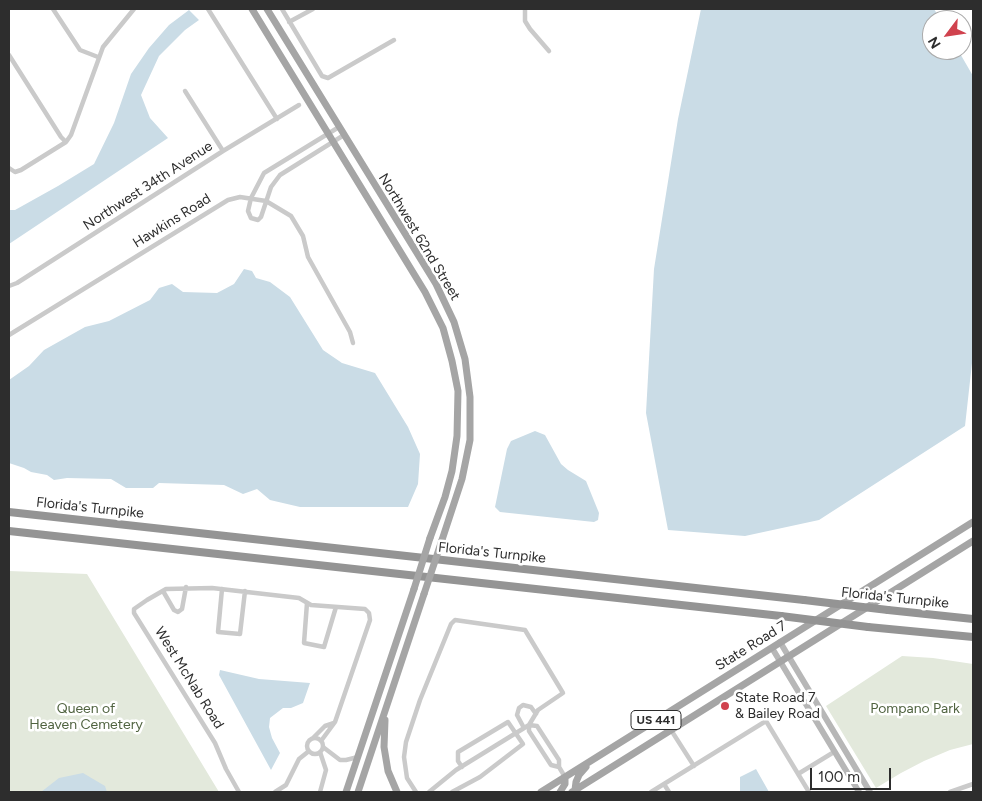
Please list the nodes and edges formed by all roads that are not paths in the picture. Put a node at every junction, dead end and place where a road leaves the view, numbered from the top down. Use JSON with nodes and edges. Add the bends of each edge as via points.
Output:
{"nodes":[{"id":1,"x":53,"y":9,"type":"edge"},
{"id":2,"x":134,"y":9,"type":"edge"},
{"id":3,"x":208,"y":9,"type":"edge"},
{"id":4,"x":252,"y":9,"type":"edge"},
{"id":5,"x":267,"y":9,"type":"edge"},
{"id":6,"x":282,"y":9,"type":"edge"},
{"id":7,"x":313,"y":9,"type":"edge"},
{"id":8,"x":525,"y":9,"type":"edge"},
{"id":9,"x":128,"y":11,"type":"edge"},
{"id":10,"x":289,"y":22,"type":"junction"},
{"id":11,"x":394,"y":40,"type":"dead end"},
{"id":12,"x":549,"y":51,"type":"dead end"},
{"id":13,"x":9,"y":55,"type":"edge"},
{"id":14,"x":98,"y":56,"type":"junction"},
{"id":15,"x":185,"y":91,"type":"dead end"},
{"id":16,"x":299,"y":105,"type":"dead end"},
{"id":17,"x":277,"y":119,"type":"junction"},
{"id":18,"x":339,"y":127,"type":"junction"},
{"id":19,"x":328,"y":134,"type":"junction"},
{"id":20,"x":344,"y":135,"type":"junction"},
{"id":21,"x":66,"y":142,"type":"junction"},
{"id":22,"x":333,"y":142,"type":"junction"},
{"id":23,"x":223,"y":151,"type":"junction"},
{"id":24,"x":9,"y":168,"type":"edge"},
{"id":25,"x":251,"y":198,"type":"junction"},
{"id":26,"x":266,"y":201,"type":"junction"},
{"id":27,"x":9,"y":286,"type":"edge"},
{"id":28,"x":9,"y":335,"type":"edge"},
{"id":29,"x":353,"y":343,"type":"dead end"},
{"id":30,"x":9,"y":512,"type":"edge"},
{"id":31,"x":973,"y":522,"type":"edge"},
{"id":32,"x":9,"y":530,"type":"edge"},
{"id":33,"x":973,"y":540,"type":"edge"},
{"id":34,"x":186,"y":588,"type":"junction"},
{"id":35,"x":222,"y":589,"type":"junction"},
{"id":36,"x":163,"y":590,"type":"junction"},
{"id":37,"x":245,"y":592,"type":"junction"},
{"id":38,"x":307,"y":603,"type":"junction"},
{"id":39,"x":336,"y":607,"type":"junction"},
{"id":40,"x":973,"y":619,"type":"edge"},
{"id":41,"x":973,"y":637,"type":"edge"},
{"id":42,"x":780,"y":642,"type":"junction"},
{"id":43,"x":772,"y":648,"type":"junction"},
{"id":44,"x":789,"y":656,"type":"junction"},
{"id":45,"x":781,"y":662,"type":"junction"},
{"id":46,"x":385,"y":712,"type":"junction"},
{"id":47,"x":536,"y":714,"type":"junction"},
{"id":48,"x":335,"y":722,"type":"junction"},
{"id":49,"x":527,"y":726,"type":"junction"},
{"id":50,"x":671,"y":730,"type":"junction"},
{"id":51,"x":516,"y":734,"type":"junction"},
{"id":52,"x":542,"y":734,"type":"junction"},
{"id":53,"x":313,"y":738,"type":"junction"},
{"id":54,"x":534,"y":739,"type":"junction"},
{"id":55,"x":321,"y":741,"type":"junction"},
{"id":56,"x":323,"y":747,"type":"junction"},
{"id":57,"x":309,"y":751,"type":"junction"},
{"id":58,"x":320,"y":752,"type":"junction"},
{"id":59,"x":834,"y":752,"type":"junction"},
{"id":60,"x":358,"y":757,"type":"junction"},
{"id":61,"x":593,"y":760,"type":"junction"},
{"id":62,"x":694,"y":766,"type":"junction"},
{"id":63,"x":462,"y":767,"type":"junction"},
{"id":64,"x":559,"y":767,"type":"junction"},
{"id":65,"x":798,"y":774,"type":"junction"},
{"id":66,"x":565,"y":777,"type":"junction"},
{"id":67,"x":664,"y":784,"type":"junction"},
{"id":68,"x":973,"y":784,"type":"edge"},
{"id":69,"x":865,"y":785,"type":"junction"},
{"id":70,"x":573,"y":791,"type":"edge"},
{"id":71,"x":858,"y":791,"type":"edge"},
{"id":72,"x":239,"y":792,"type":"edge"},
{"id":73,"x":275,"y":792,"type":"edge"},
{"id":74,"x":320,"y":792,"type":"edge"},
{"id":75,"x":346,"y":792,"type":"edge"},
{"id":76,"x":358,"y":792,"type":"edge"},
{"id":77,"x":397,"y":792,"type":"edge"},
{"id":78,"x":416,"y":792,"type":"edge"},
{"id":79,"x":428,"y":792,"type":"edge"},
{"id":80,"x":452,"y":792,"type":"edge"},
{"id":81,"x":541,"y":792,"type":"edge"},
{"id":82,"x":560,"y":792,"type":"edge"},
{"id":83,"x":651,"y":792,"type":"edge"},
{"id":84,"x":669,"y":792,"type":"edge"},
{"id":85,"x":808,"y":792,"type":"edge"},
{"id":86,"x":870,"y":792,"type":"edge"},
{"id":87,"x":950,"y":792,"type":"edge"}],
"edges":[{"from":1,"to":14,"type":"street","via":[[80,50]]},
{"from":2,"to":9,"type":"street"},
{"from":3,"to":17,"type":"street"},
{"from":4,"to":19,"type":"main road","name":"Northwest 62nd Street"},
{"from":5,"to":18,"type":"main road","name":"Northwest 62nd Street"},
{"from":6,"to":10,"type":"street"},
{"from":7,"to":10,"type":"street"},
{"from":8,"to":12,"type":"street","via":[[525,21]]},
{"from":9,"to":14,"type":"street"},
{"from":10,"to":11,"type":"street","via":[[322,76],[328,78]]},
{"from":13,"to":21,"type":"street"},
{"from":14,"to":21,"type":"street"},
{"from":15,"to":23,"type":"street"},
{"from":16,"to":17,"type":"street","name":"Northwest 34th Avenue"},
{"from":17,"to":23,"type":"street","name":"Northwest 34th Avenue"},
{"from":18,"to":19,"type":"street"},
{"from":18,"to":20,"type":"main road","name":"Northwest 62nd Street"},
{"from":19,"to":22,"type":"main road","name":"Northwest 62nd Street"},
{"from":19,"to":25,"type":"street","via":[[264,173]]},
{"from":20,"to":22,"type":"street"},
{"from":20,"to":46,"type":"main road","name":"Northwest 62nd Street","bridge":true,"via":[[436,284],[454,322],[465,359],[470,397],[470,440],[462,479]]},
{"from":21,"to":24,"type":"street","via":[[21,170],[15,172]]},
{"from":22,"to":26,"type":"street","via":[[280,175]]},
{"from":22,"to":60,"type":"main road","name":"Northwest 62nd Street","bridge":true,"via":[[425,292],[443,328],[458,391],[457,436],[445,497]]},
{"from":23,"to":27,"type":"street","name":"Northwest 34th Avenue","via":[[17,284]]},
{"from":25,"to":26,"type":"street","name":"Hawkins Road"},
{"from":25,"to":26,"type":"street","via":[[248,211],[254,220],[261,217]]},
{"from":25,"to":28,"type":"street","name":"Hawkins Road","via":[[228,200]]},
{"from":26,"to":29,"type":"street","name":"Hawkins Road","via":[[291,216],[297,225],[308,257]]},
{"from":30,"to":40,"type":"highway","name":"Florida's Turnpike","bridge":true},
{"from":31,"to":42,"type":"main road","name":"State Road 7","number":"US 441"},
{"from":32,"to":41,"type":"highway","bridge":true},
{"from":33,"to":44,"type":"main road","name":"State Road 7","number":"US 441"},
{"from":34,"to":35,"type":"street","name":"West McNab Road"},
{"from":34,"to":36,"type":"street","name":"West McNab Road"},
{"from":34,"to":36,"type":"street","name":"West McNab Road","via":[[182,609],[178,612]]},
{"from":35,"to":37,"type":"street","name":"West McNab Road"},
{"from":35,"to":37,"type":"street","via":[[218,632],[240,634]]},
{"from":36,"to":72,"type":"street","name":"West McNab Road","via":[[134,609],[134,613],[215,743]]},
{"from":37,"to":38,"type":"street","name":"West McNab Road","via":[[299,598]]},
{"from":38,"to":39,"type":"street","name":"West McNab Road"},
{"from":38,"to":39,"type":"street","via":[[304,643],[324,647]]},
{"from":39,"to":48,"type":"street","name":"West McNab Road","via":[[365,609],[370,620]]},
{"from":42,"to":43,"type":"main road","name":"State Road 7","number":"US 441"},
{"from":42,"to":44,"type":"street"},
{"from":43,"to":45,"type":"street"},
{"from":43,"to":61,"type":"main road","name":"State Road 7","number":"US 441"},
{"from":44,"to":45,"type":"main road","name":"State Road 7","number":"US 441"},
{"from":44,"to":69,"type":"street"},
{"from":45,"to":50,"type":"main road","name":"State Road 7","number":"US 441"},
{"from":45,"to":59,"type":"street"},
{"from":46,"to":76,"type":"main road"},
{"from":46,"to":77,"type":"main road","via":[[384,747],[388,771]]},
{"from":47,"to":49,"type":"street"},
{"from":47,"to":49,"type":"street","via":[[531,707],[523,705],[519,708],[516,715]]},
{"from":47,"to":78,"type":"street","via":[[563,694],[525,630],[455,620],[406,742],[407,778]]},
{"from":48,"to":53,"type":"street","via":[[325,726]]},
{"from":48,"to":55,"type":"street","name":"West McNab Road"},
{"from":49,"to":51,"type":"street"},
{"from":49,"to":52,"type":"street","via":[[537,726]]},
{"from":49,"to":54,"type":"street"},
{"from":50,"to":62,"type":"street"},
{"from":50,"to":70,"type":"main road","name":"State Road 7","number":"US 441"},
{"from":51,"to":63,"type":"street"},
{"from":51,"to":63,"type":"street","via":[[508,722],[458,752]]},
{"from":51,"to":80,"type":"street","via":[[523,744]]},
{"from":52,"to":54,"type":"street"},
{"from":52,"to":64,"type":"street","via":[[559,760]]},
{"from":53,"to":55,"type":"street"},
{"from":53,"to":57,"type":"street","via":[[307,744]]},
{"from":54,"to":64,"type":"street","via":[[551,765]]},
{"from":55,"to":56,"type":"street"},
{"from":56,"to":58,"type":"street"},
{"from":56,"to":60,"type":"street","via":[[340,760]]},
{"from":57,"to":58,"type":"street"},
{"from":57,"to":73,"type":"street","via":[[299,759],[286,786]]},
{"from":58,"to":74,"type":"street","via":[[326,770]]},
{"from":59,"to":65,"type":"street"},
{"from":59,"to":71,"type":"street"},
{"from":60,"to":75,"type":"main road"},
{"from":61,"to":66,"type":"main road","name":"State Road 7","number":"US 441"},
{"from":61,"to":70,"type":"main road","via":[[579,774]]},
{"from":62,"to":65,"type":"street","via":[[766,721]]},
{"from":62,"to":67,"type":"street"},
{"from":63,"to":79,"type":"street"},
{"from":64,"to":66,"type":"street"},
{"from":65,"to":85,"type":"street"},
{"from":66,"to":81,"type":"main road","name":"State Road 7","number":"US 441"},
{"from":66,"to":82,"type":"main road"},
{"from":67,"to":83,"type":"street"},
{"from":67,"to":84,"type":"street"},
{"from":68,"to":87,"type":"street"},
{"from":69,"to":71,"type":"street"},
{"from":69,"to":86,"type":"street"}]}
